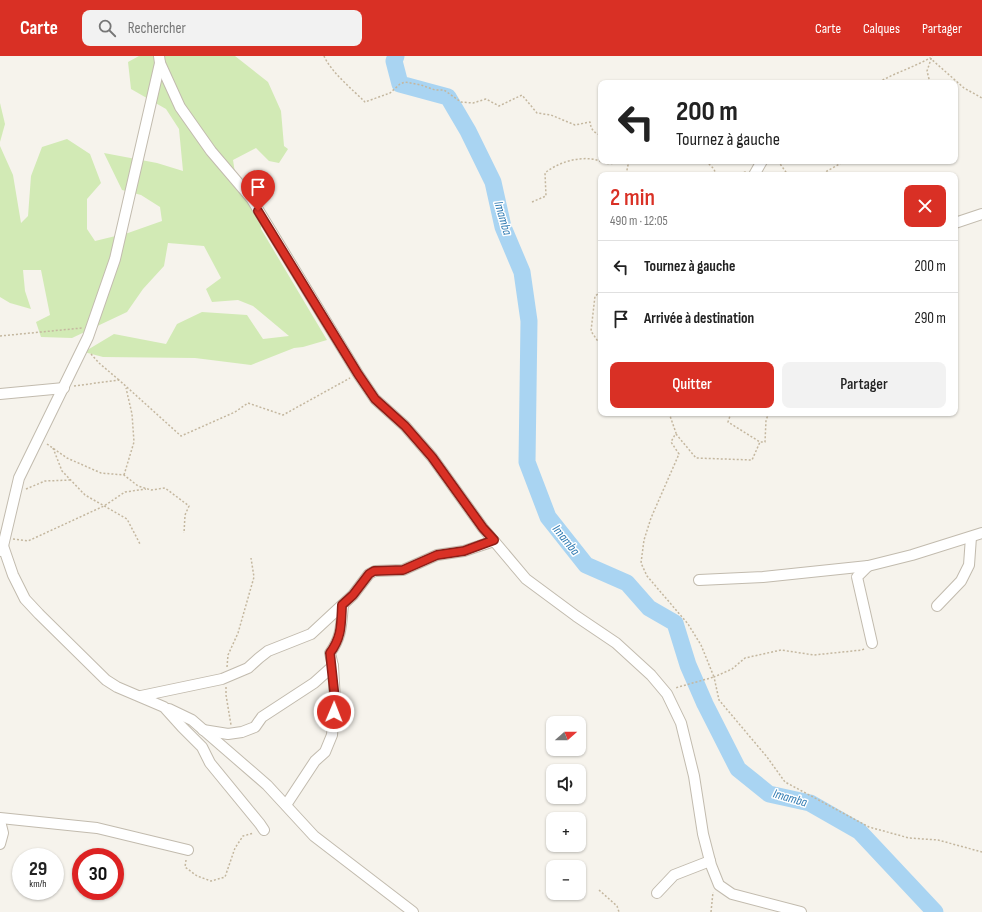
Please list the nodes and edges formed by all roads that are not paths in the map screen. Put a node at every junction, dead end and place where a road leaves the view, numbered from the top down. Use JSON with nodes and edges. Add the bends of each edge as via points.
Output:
{"nodes":[{"id":1,"x":159,"y":60,"type":"edge"},
{"id":2,"x":982,"y":214,"type":"edge"},
{"id":3,"x":958,"y":222,"type":"edge"},
{"id":4,"x":64,"y":388,"type":"junction"},
{"id":5,"x":0,"y":394,"type":"edge"},
{"id":6,"x":982,"y":533,"type":"edge"},
{"id":7,"x":971,"y":537,"type":"junction"},
{"id":8,"x":494,"y":540,"type":"junction"},
{"id":9,"x":3,"y":545,"type":"edge"},
{"id":10,"x":868,"y":566,"type":"junction"},
{"id":11,"x":699,"y":580,"type":"dead end"},
{"id":12,"x":342,"y":605,"type":"junction"},
{"id":13,"x":937,"y":606,"type":"dead end"},
{"id":14,"x":872,"y":643,"type":"road end"},
{"id":15,"x":333,"y":666,"type":"junction"},
{"id":16,"x":141,"y":696,"type":"junction"},
{"id":17,"x":164,"y":706,"type":"junction"},
{"id":18,"x":203,"y":730,"type":"junction"},
{"id":19,"x":286,"y":805,"type":"junction"},
{"id":20,"x":0,"y":819,"type":"edge"},
{"id":21,"x":264,"y":830,"type":"road end"},
{"id":22,"x":0,"y":844,"type":"edge"},
{"id":23,"x":188,"y":850,"type":"road end"},
{"id":24,"x":710,"y":861,"type":"junction"},
{"id":25,"x":657,"y":894,"type":"dead end"},
{"id":26,"x":413,"y":912,"type":"edge"},
{"id":27,"x":801,"y":912,"type":"edge"}],
"edges":[{"from":1,"to":4,"type":"street","via":[[115,260],[92,327]]},
{"from":1,"to":8,"type":"street","via":[[180,107],[211,151],[251,198],[375,399],[405,426],[432,457]]},
{"from":2,"to":3,"type":"street"},
{"from":4,"to":5,"type":"street"},
{"from":4,"to":9,"type":"street","via":[[19,478]]},
{"from":6,"to":7,"type":"street"},
{"from":7,"to":10,"type":"street"},
{"from":7,"to":13,"type":"street","via":[[969,565],[961,581]]},
{"from":8,"to":12,"type":"street","via":[[464,551],[437,555],[403,570],[374,571]]},
{"from":8,"to":24,"type":"street","via":[[526,579],[616,643],[667,694],[681,723]]},
{"from":9,"to":16,"type":"street","via":[[13,575],[25,598],[39,614],[106,680]]},
{"from":10,"to":11,"type":"street","via":[[763,577]]},
{"from":10,"to":14,"type":"street","via":[[857,577]]},
{"from":12,"to":15,"type":"street","via":[[340,632],[337,643],[330,653]]},
{"from":12,"to":16,"type":"street","via":[[311,634],[268,651],[248,668],[227,677]]},
{"from":15,"to":18,"type":"street","via":[[314,684],[262,717],[255,727],[233,734]]},
{"from":15,"to":19,"type":"street","via":[[335,700],[332,735],[325,752],[315,761]]},
{"from":16,"to":17,"type":"street"},
{"from":17,"to":18,"type":"street","via":[[192,720]]},
{"from":17,"to":21,"type":"street","via":[[202,747],[210,763]]},
{"from":18,"to":19,"type":"street","via":[[267,785]]},
{"from":19,"to":26,"type":"street","via":[[314,836]]},
{"from":20,"to":22,"type":"street","via":[[3,833]]},
{"from":20,"to":23,"type":"street","via":[[97,828]]},
{"from":24,"to":25,"type":"street","via":[[674,875]]},
{"from":24,"to":27,"type":"street","via":[[719,885],[732,894]]}]}
